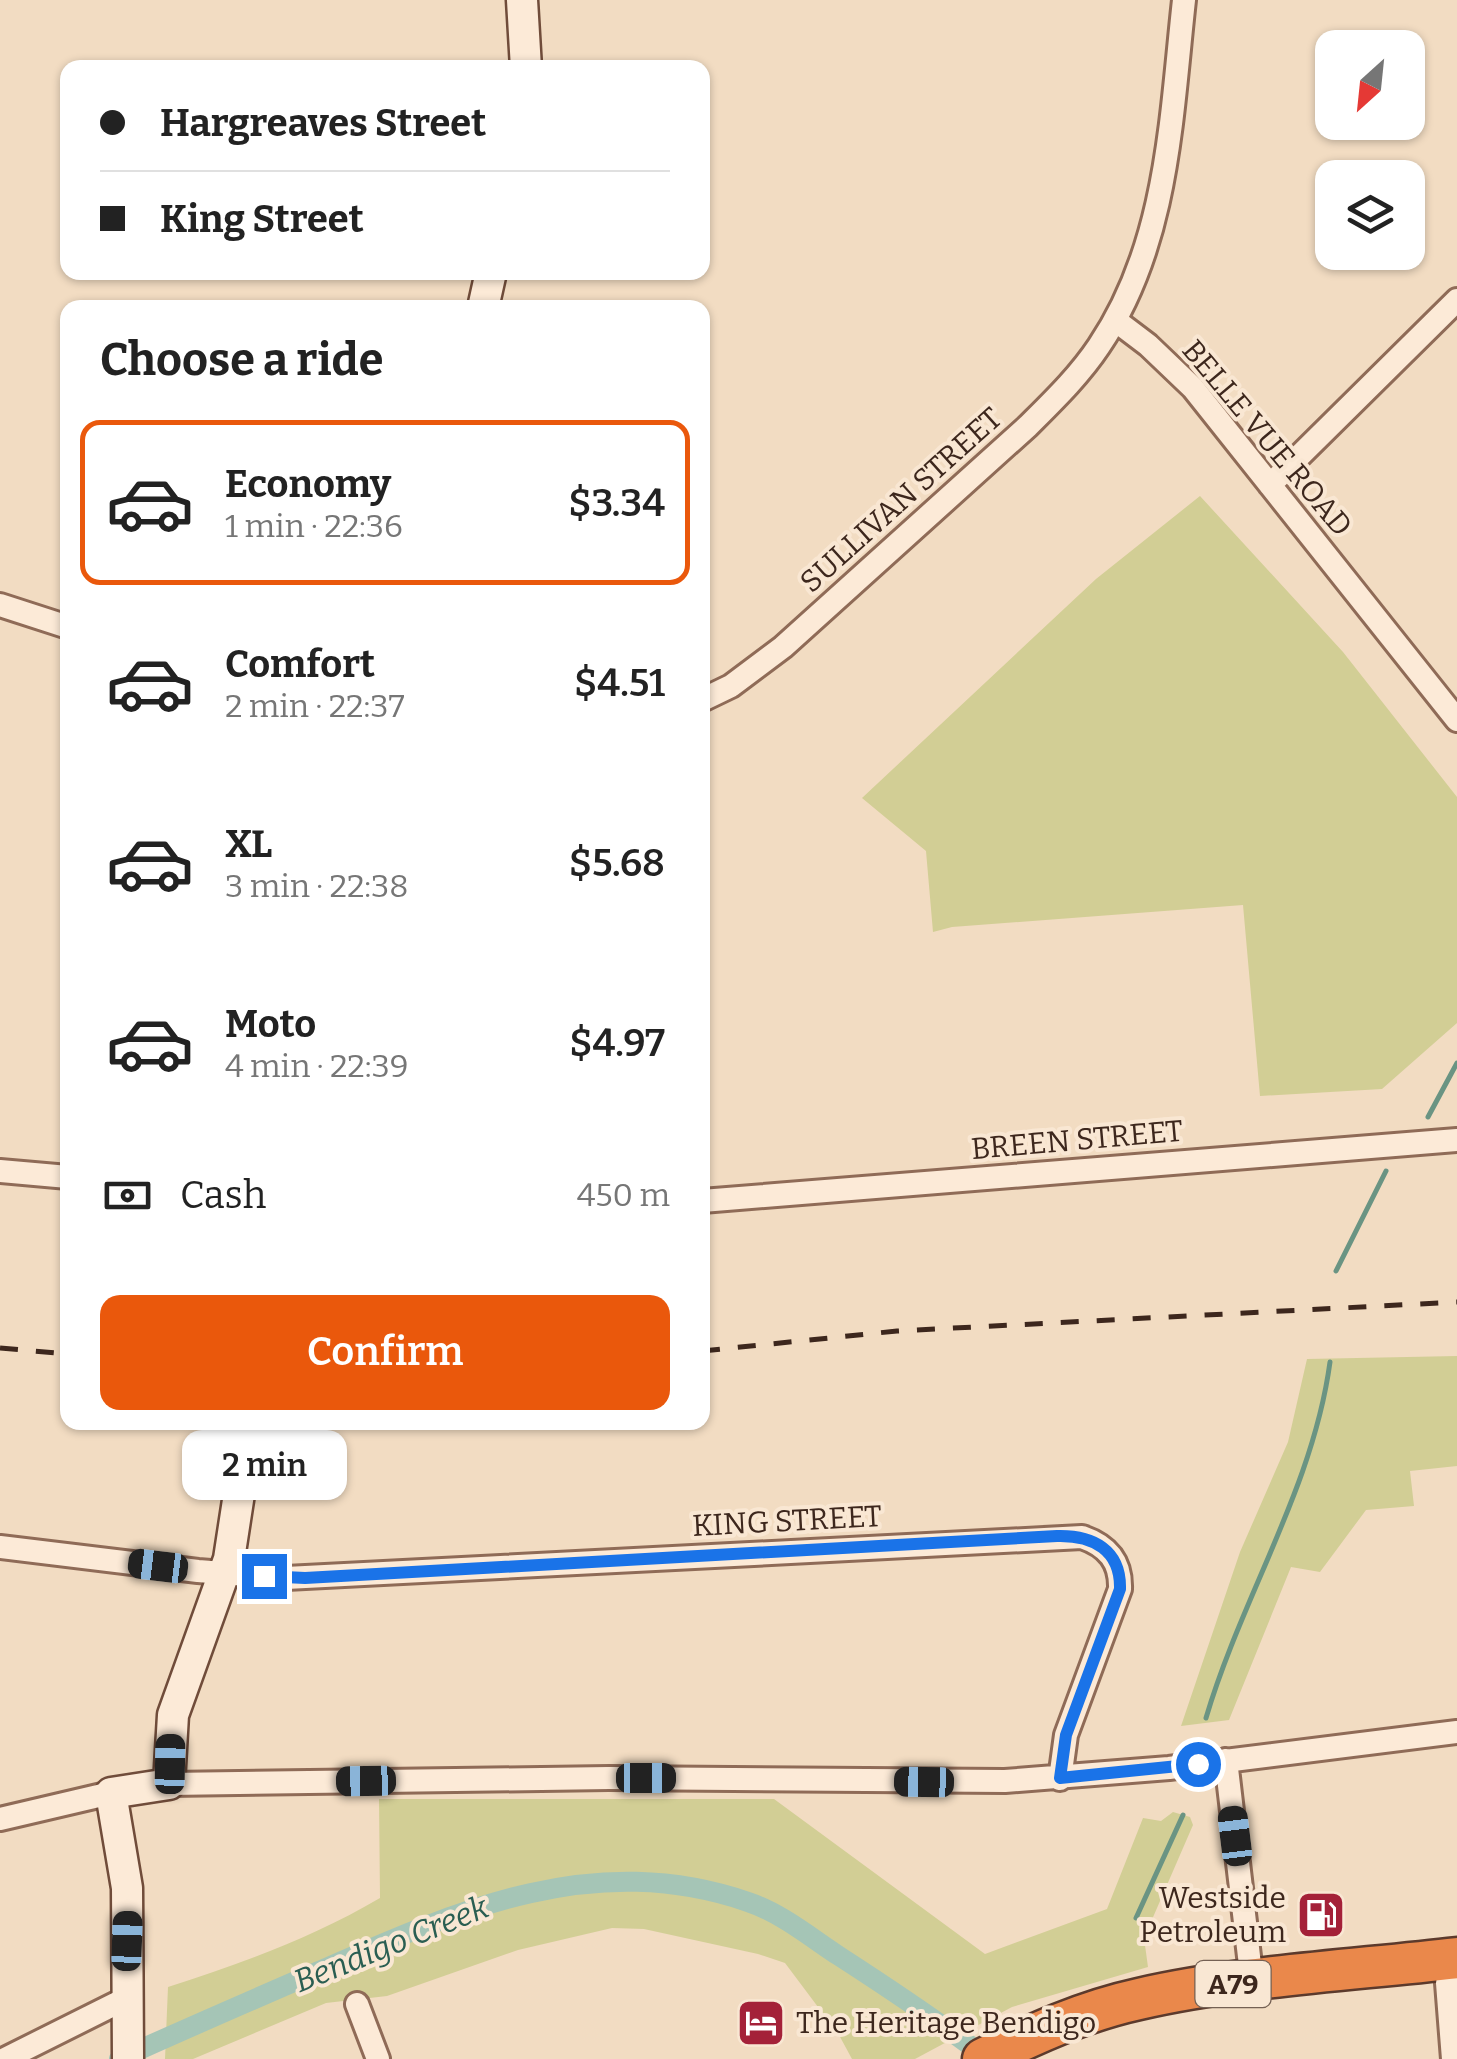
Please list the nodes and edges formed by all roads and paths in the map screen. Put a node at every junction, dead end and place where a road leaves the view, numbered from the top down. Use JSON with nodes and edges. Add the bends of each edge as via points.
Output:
{"nodes":[{"id":1,"x":522,"y":0,"type":"edge"},
{"id":2,"x":1184,"y":0,"type":"edge"},
{"id":3,"x":526,"y":60,"type":"edge"},
{"id":4,"x":1457,"y":300,"type":"edge"},
{"id":5,"x":1116,"y":320,"type":"junction"},
{"id":6,"x":1270,"y":485,"type":"junction"},
{"id":7,"x":0,"y":605,"type":"edge"},
{"id":8,"x":60,"y":625,"type":"edge"},
{"id":9,"x":710,"y":696,"type":"edge"},
{"id":10,"x":1457,"y":720,"type":"edge"},
{"id":11,"x":1457,"y":1140,"type":"edge"},
{"id":12,"x":0,"y":1171,"type":"edge"},
{"id":13,"x":60,"y":1176,"type":"edge"},
{"id":14,"x":710,"y":1200,"type":"edge"},
{"id":15,"x":249,"y":1430,"type":"edge"},
{"id":16,"x":0,"y":1547,"type":"edge"},
{"id":17,"x":225,"y":1573,"type":"junction"},
{"id":18,"x":1457,"y":1732,"type":"edge"},
{"id":19,"x":1226,"y":1760,"type":"junction"},
{"id":20,"x":1060,"y":1778,"type":"junction"},
{"id":21,"x":169,"y":1784,"type":"junction"},
{"id":22,"x":111,"y":1793,"type":"junction"},
{"id":23,"x":0,"y":1819,"type":"edge"},
{"id":24,"x":1454,"y":1974,"type":"edge"},
{"id":25,"x":1253,"y":1994,"type":"junction"},
{"id":26,"x":127,"y":2000,"type":"junction"},
{"id":27,"x":356,"y":2004,"type":"dead end"},
{"id":28,"x":1011,"y":2054,"type":"edge"},
{"id":29,"x":5,"y":2059,"type":"edge"},
{"id":30,"x":128,"y":2059,"type":"edge"},
{"id":31,"x":378,"y":2059,"type":"edge"},
{"id":32,"x":1454,"y":2059,"type":"edge"}],
"edges":[{"from":1,"to":3,"type":"street"},
{"from":2,"to":5,"type":"street","via":[[1158,203]]},
{"from":4,"to":6,"type":"street"},
{"from":5,"to":6,"type":"street","name":"BELLE VUE ROAD","via":[[1192,388]]},
{"from":5,"to":9,"type":"street","name":"SULLIVAN STREET","via":[[1085,366],[1028,426],[783,647]]},
{"from":6,"to":10,"type":"street","name":"BELLE VUE ROAD"},
{"from":7,"to":8,"type":"street"},
{"from":11,"to":14,"type":"street","name":"BREEN STREET"},
{"from":12,"to":13,"type":"street"},
{"from":15,"to":17,"type":"street"},
{"from":16,"to":17,"type":"street","name":"KING STREET"},
{"from":17,"to":20,"type":"street","name":"KING STREET","via":[[305,1578],[1082,1537],[1112,1556],[1120,1589],[1066,1735]]},
{"from":17,"to":21,"type":"street","via":[[172,1715]]},
{"from":18,"to":19,"type":"street"},
{"from":19,"to":20,"type":"street"},
{"from":19,"to":25,"type":"street"},
{"from":20,"to":21,"type":"street"},
{"from":21,"to":22,"type":"street"},
{"from":22,"to":23,"type":"street"},
{"from":22,"to":26,"type":"street","via":[[127,1888]]},
{"from":24,"to":25,"type":"highway","number":"A79"},
{"from":24,"to":32,"type":"street"},
{"from":25,"to":28,"type":"highway","number":"A79"},
{"from":26,"to":29,"type":"street"},
{"from":26,"to":30,"type":"street"},
{"from":27,"to":31,"type":"street"}]}
